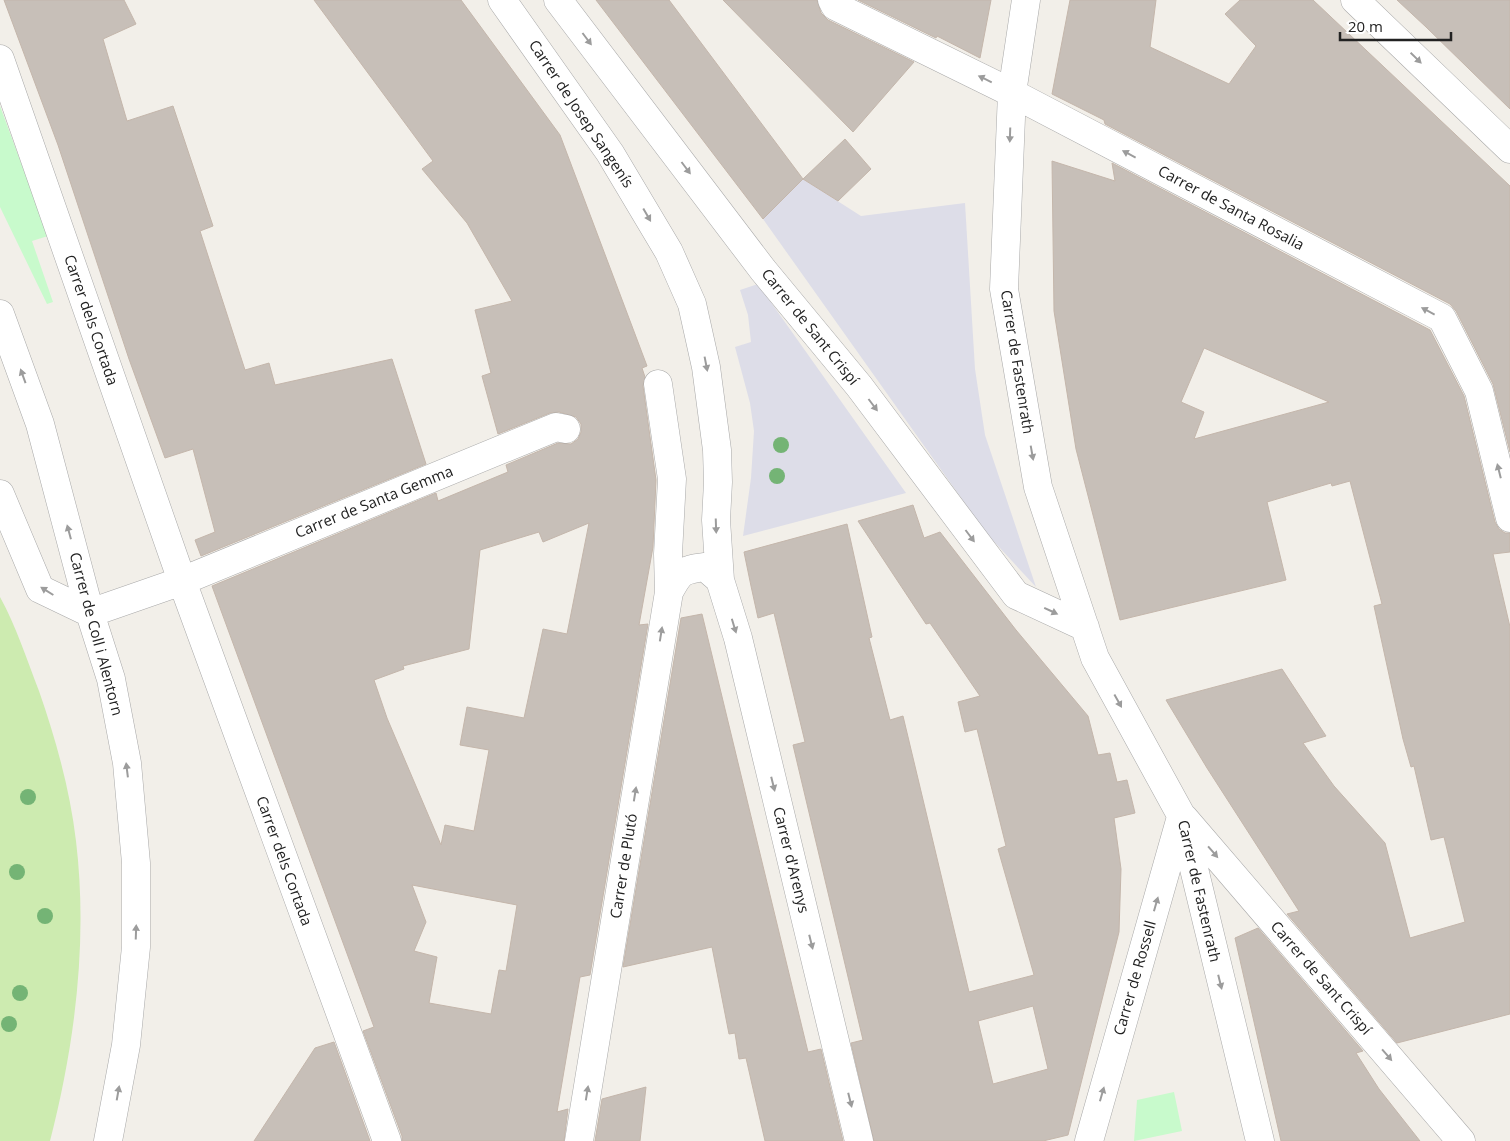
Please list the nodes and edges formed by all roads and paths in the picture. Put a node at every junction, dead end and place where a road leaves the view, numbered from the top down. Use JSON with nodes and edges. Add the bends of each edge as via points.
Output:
{"nodes":[{"id":1,"x":502,"y":0,"type":"edge"},
{"id":2,"x":558,"y":0,"type":"edge"},
{"id":3,"x":832,"y":0,"type":"edge"},
{"id":4,"x":1026,"y":0,"type":"edge"},
{"id":5,"x":1355,"y":0,"type":"edge"},
{"id":6,"x":0,"y":59,"type":"edge"},
{"id":7,"x":1012,"y":93,"type":"junction"},
{"id":8,"x":1510,"y":149,"type":"edge"},
{"id":9,"x":0,"y":314,"type":"edge"},
{"id":10,"x":658,"y":384,"type":"dead end"},
{"id":11,"x":566,"y":429,"type":"dead end"},
{"id":12,"x":0,"y":494,"type":"edge"},
{"id":13,"x":1510,"y":518,"type":"edge"},
{"id":14,"x":720,"y":580,"type":"junction"},
{"id":15,"x":182,"y":581,"type":"junction"},
{"id":16,"x":669,"y":592,"type":"junction"},
{"id":17,"x":90,"y":613,"type":"junction"},
{"id":18,"x":1084,"y":627,"type":"junction"},
{"id":19,"x":1181,"y":815,"type":"junction"},
{"id":20,"x":108,"y":1141,"type":"edge"},
{"id":21,"x":386,"y":1141,"type":"edge"},
{"id":22,"x":579,"y":1141,"type":"edge"},
{"id":23,"x":859,"y":1141,"type":"edge"},
{"id":24,"x":1089,"y":1141,"type":"edge"},
{"id":25,"x":1260,"y":1141,"type":"edge"},
{"id":26,"x":1461,"y":1141,"type":"edge"}],
"edges":[{"from":1,"to":14,"type":"street","name":"Carrer de Josep Sangenís","one_way":true,"via":[[610,153],[669,252],[692,304],[706,367],[718,450],[716,520]]},
{"from":2,"to":18,"type":"street","name":"Carrer de Sant Crispí","one_way":true,"via":[[763,270],[859,386],[1016,595]]},
{"from":7,"to":3,"type":"street","name":"Carrer de Santa Rosalia","one_way":true,"via":[[835,6]]},
{"from":4,"to":7,"type":"street","name":"Carrer de Fastenrath"},
{"from":5,"to":8,"type":"street","one_way":true},
{"from":6,"to":15,"type":"street","name":"Carrer dels Cortada"},
{"from":13,"to":7,"type":"street","name":"Carrer de Santa Rosalia","one_way":true,"via":[[1479,391],[1442,318]]},
{"from":7,"to":18,"type":"street","name":"Carrer de Fastenrath","one_way":true,"via":[[1004,289],[1038,487]]},
{"from":17,"to":9,"type":"street","name":"Carrer de Coll i Alentorn","one_way":true,"via":[[40,424]]},
{"from":10,"to":16,"type":"street","name":"Carrer de Plutó","via":[[672,479]]},
{"from":11,"to":15,"type":"street","name":"Carrer de Santa Gemma","via":[[556,427]]},
{"from":17,"to":12,"type":"street","one_way":true,"via":[[40,589]]},
{"from":14,"to":16,"type":"street","name":"Carrer de Plutó","via":[[705,566],[691,568],[679,574]]},
{"from":14,"to":23,"type":"street","name":"Carrer d'Arenys","one_way":true,"via":[[738,638]]},
{"from":15,"to":17,"type":"street"},
{"from":15,"to":21,"type":"street","name":"Carrer dels Cortada"},
{"from":22,"to":16,"type":"street","name":"Carrer de Plutó","one_way":true},
{"from":20,"to":17,"type":"street","name":"Carrer de Coll i Alentorn","one_way":true,"via":[[126,1045],[132,990],[136,947],[136,863],[127,763],[117,705]]},
{"from":18,"to":19,"type":"street","name":"Carrer de Fastenrath","one_way":true,"via":[[1095,658]]},
{"from":24,"to":19,"type":"street","name":"Carrer de Rossell","one_way":true},
{"from":19,"to":25,"type":"street","name":"Carrer de Fastenrath","one_way":true},
{"from":19,"to":26,"type":"street","name":"Carrer de Sant Crispí","one_way":true}]}
